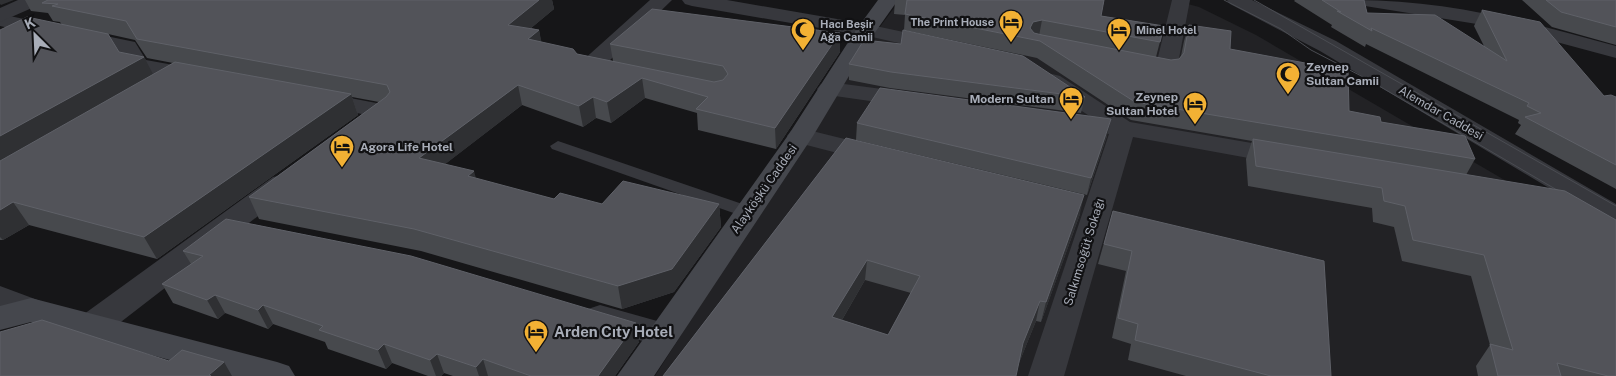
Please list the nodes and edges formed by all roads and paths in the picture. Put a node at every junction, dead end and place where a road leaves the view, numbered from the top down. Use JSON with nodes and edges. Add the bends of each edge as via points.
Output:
{"nodes":[{"id":1,"x":23,"y":0,"type":"edge"},
{"id":2,"x":34,"y":0,"type":"edge"},
{"id":3,"x":662,"y":0,"type":"edge"},
{"id":4,"x":692,"y":0,"type":"edge"},
{"id":5,"x":888,"y":0,"type":"edge"},
{"id":6,"x":1181,"y":0,"type":"edge"},
{"id":7,"x":1238,"y":0,"type":"edge"},
{"id":8,"x":1365,"y":0,"type":"edge"},
{"id":9,"x":0,"y":11,"type":"edge"},
{"id":10,"x":0,"y":16,"type":"edge"},
{"id":11,"x":0,"y":20,"type":"edge"},
{"id":12,"x":866,"y":30,"type":"junction"},
{"id":13,"x":962,"y":51,"type":"edge"},
{"id":14,"x":1616,"y":52,"type":"edge"},
{"id":15,"x":1127,"y":62,"type":"edge"},
{"id":16,"x":1036,"y":70,"type":"edge"},
{"id":17,"x":180,"y":72,"type":"junction"},
{"id":18,"x":638,"y":77,"type":"edge"},
{"id":19,"x":218,"y":80,"type":"edge"},
{"id":20,"x":154,"y":88,"type":"edge"},
{"id":21,"x":829,"y":90,"type":"junction"},
{"id":22,"x":296,"y":94,"type":"edge"},
{"id":23,"x":937,"y":104,"type":"edge"},
{"id":24,"x":1074,"y":122,"type":"edge"},
{"id":25,"x":1123,"y":128,"type":"junction"},
{"id":26,"x":800,"y":136,"type":"junction"},
{"id":27,"x":344,"y":139,"type":"edge"},
{"id":28,"x":558,"y":146,"type":"dead end"},
{"id":29,"x":896,"y":160,"type":"edge"},
{"id":30,"x":1307,"y":160,"type":"edge"},
{"id":31,"x":305,"y":167,"type":"edge"},
{"id":32,"x":1540,"y":200,"type":"edge"},
{"id":33,"x":1070,"y":201,"type":"edge"},
{"id":34,"x":1569,"y":205,"type":"edge"},
{"id":35,"x":1098,"y":208,"type":"junction"},
{"id":36,"x":748,"y":212,"type":"junction"},
{"id":37,"x":1616,"y":216,"type":"edge"},
{"id":38,"x":228,"y":224,"type":"junction"},
{"id":39,"x":267,"y":232,"type":"edge"},
{"id":40,"x":0,"y":297,"type":"edge"},
{"id":41,"x":570,"y":308,"type":"edge"},
{"id":42,"x":15,"y":314,"type":"edge"},
{"id":43,"x":92,"y":326,"type":"junction"},
{"id":44,"x":663,"y":335,"type":"junction"},
{"id":45,"x":277,"y":376,"type":"edge"},
{"id":46,"x":635,"y":376,"type":"edge"},
{"id":47,"x":1046,"y":376,"type":"edge"}],
"edges":[{"from":1,"to":9,"type":"street"},
{"from":2,"to":10,"type":"street"},
{"from":3,"to":18,"type":"street","via":[[589,67]]},
{"from":4,"to":12,"type":"street"},
{"from":5,"to":12,"type":"main road","name":"Alayköşkü Caddesi"},
{"from":6,"to":15,"type":"street","via":[[1166,69]]},
{"from":7,"to":37,"type":"street","name":"Alemdar Caddesi","via":[[1328,46]]},
{"from":8,"to":14,"type":"street","via":[[1510,22]]},
{"from":11,"to":17,"type":"street","via":[[127,47],[138,65]]},
{"from":12,"to":13,"type":"street"},
{"from":12,"to":21,"type":"main road","name":"Alayköşkü Caddesi"},
{"from":16,"to":25,"type":"street"},
{"from":17,"to":19,"type":"street"},
{"from":17,"to":20,"type":"street"},
{"from":21,"to":23,"type":"street"},
{"from":21,"to":26,"type":"main road","name":"Alayköşkü Caddesi"},
{"from":22,"to":27,"type":"street","via":[[382,110]]},
{"from":24,"to":25,"type":"street"},
{"from":25,"to":30,"type":"street"},
{"from":25,"to":35,"type":"street","name":"Salkımsoğüt Sokağı"},
{"from":26,"to":29,"type":"street"},
{"from":26,"to":36,"type":"main road","name":"Alayköşkü Caddesi"},
{"from":28,"to":36,"type":"lane"},
{"from":31,"to":38,"type":"street"},
{"from":32,"to":34,"type":"street"},
{"from":33,"to":35,"type":"street"},
{"from":35,"to":47,"type":"street","name":"Salkımsoğüt Sokağı"},
{"from":36,"to":44,"type":"main road","name":"Alayköşkü Caddesi"},
{"from":38,"to":39,"type":"street"},
{"from":38,"to":43,"type":"street"},
{"from":40,"to":42,"type":"street"},
{"from":41,"to":44,"type":"street"},
{"from":42,"to":43,"type":"main road"},
{"from":43,"to":45,"type":"main road"},
{"from":44,"to":46,"type":"main road","name":"Alayköşkü Caddesi"}]}
